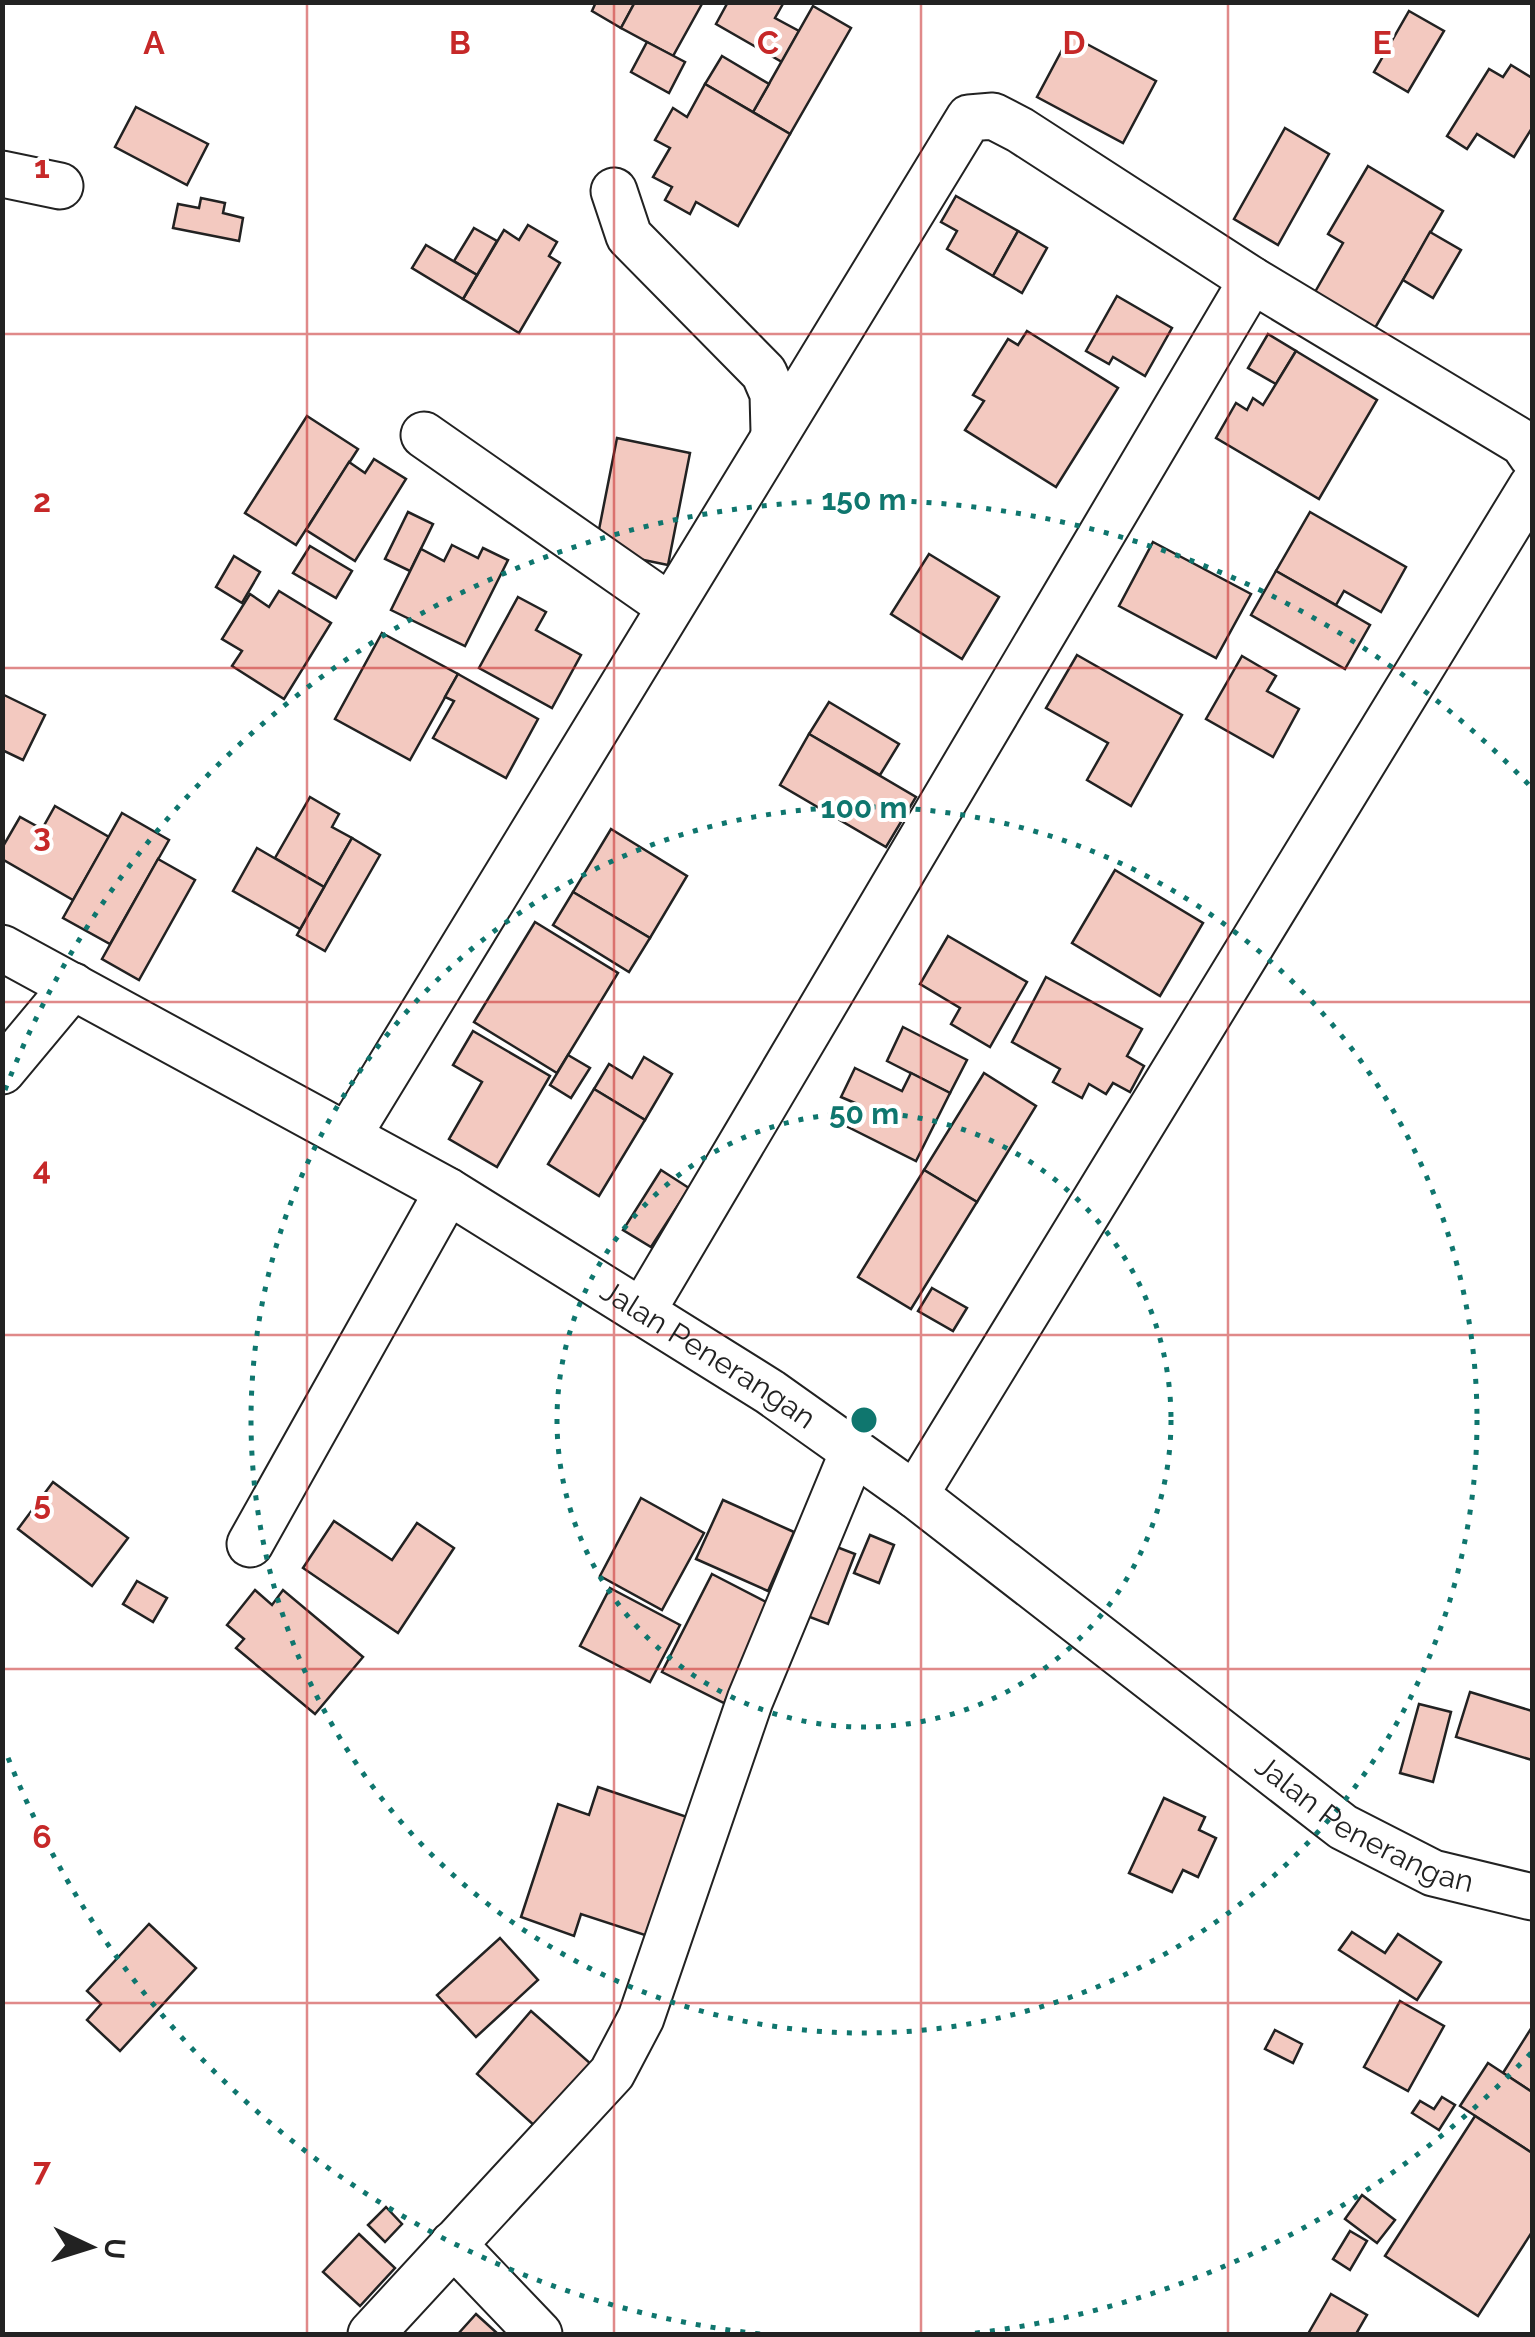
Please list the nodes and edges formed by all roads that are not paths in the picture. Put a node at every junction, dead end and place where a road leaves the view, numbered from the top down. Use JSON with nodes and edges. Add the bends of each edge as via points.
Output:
{"nodes":[{"id":1,"x":2,"y":174,"type":"edge"},
{"id":2,"x":60,"y":186,"type":"dead end"},
{"id":3,"x":614,"y":191,"type":"dead end"},
{"id":4,"x":1252,"y":280,"type":"junction"},
{"id":5,"x":774,"y":432,"type":"junction"},
{"id":6,"x":424,"y":435,"type":"dead end"},
{"id":7,"x":1532,"y":456,"type":"edge"},
{"id":8,"x":1532,"y":486,"type":"edge"},
{"id":9,"x":669,"y":606,"type":"junction"},
{"id":10,"x":2,"y":948,"type":"edge"},
{"id":11,"x":73,"y":986,"type":"junction"},
{"id":12,"x":2,"y":1071,"type":"edge"},
{"id":13,"x":349,"y":1134,"type":"junction"},
{"id":14,"x":448,"y":1191,"type":"junction"},
{"id":15,"x":643,"y":1310,"type":"junction"},
{"id":16,"x":853,"y":1452,"type":"junction"},
{"id":17,"x":914,"y":1495,"type":"junction"},
{"id":18,"x":250,"y":1544,"type":"dead end"},
{"id":19,"x":1532,"y":1898,"type":"edge"},
{"id":20,"x":453,"y":2244,"type":"junction"},
{"id":21,"x":371,"y":2334,"type":"edge"},
{"id":22,"x":539,"y":2334,"type":"edge"}],
"edges":[{"from":1,"to":2,"type":"street"},
{"from":3,"to":5,"type":"street","via":[[630,236],[770,382]]},
{"from":4,"to":5,"type":"street","via":[[1020,130],[993,116],[969,118]]},
{"from":4,"to":7,"type":"street","via":[[1523,443]]},
{"from":4,"to":15,"type":"street"},
{"from":5,"to":9,"type":"street"},
{"from":6,"to":9,"type":"street"},
{"from":8,"to":17,"type":"street"},
{"from":9,"to":13,"type":"street"},
{"from":10,"to":11,"type":"street","name":"Jalan Penerangan"},
{"from":11,"to":12,"type":"street"},
{"from":11,"to":13,"type":"street","name":"Jalan Penerangan"},
{"from":13,"to":14,"type":"street","name":"Jalan Penerangan"},
{"from":14,"to":15,"type":"street","name":"Jalan Penerangan"},
{"from":14,"to":18,"type":"street"},
{"from":15,"to":16,"type":"street","name":"Jalan Penerangan"},
{"from":16,"to":17,"type":"street","name":"Jalan Penerangan"},
{"from":16,"to":20,"type":"street","via":[[750,1700],[641,2018],[612,2073]]},
{"from":17,"to":19,"type":"street","name":"Jalan Penerangan","via":[[1343,1827],[1433,1873]]},
{"from":20,"to":21,"type":"street"},
{"from":20,"to":22,"type":"street"}]}
